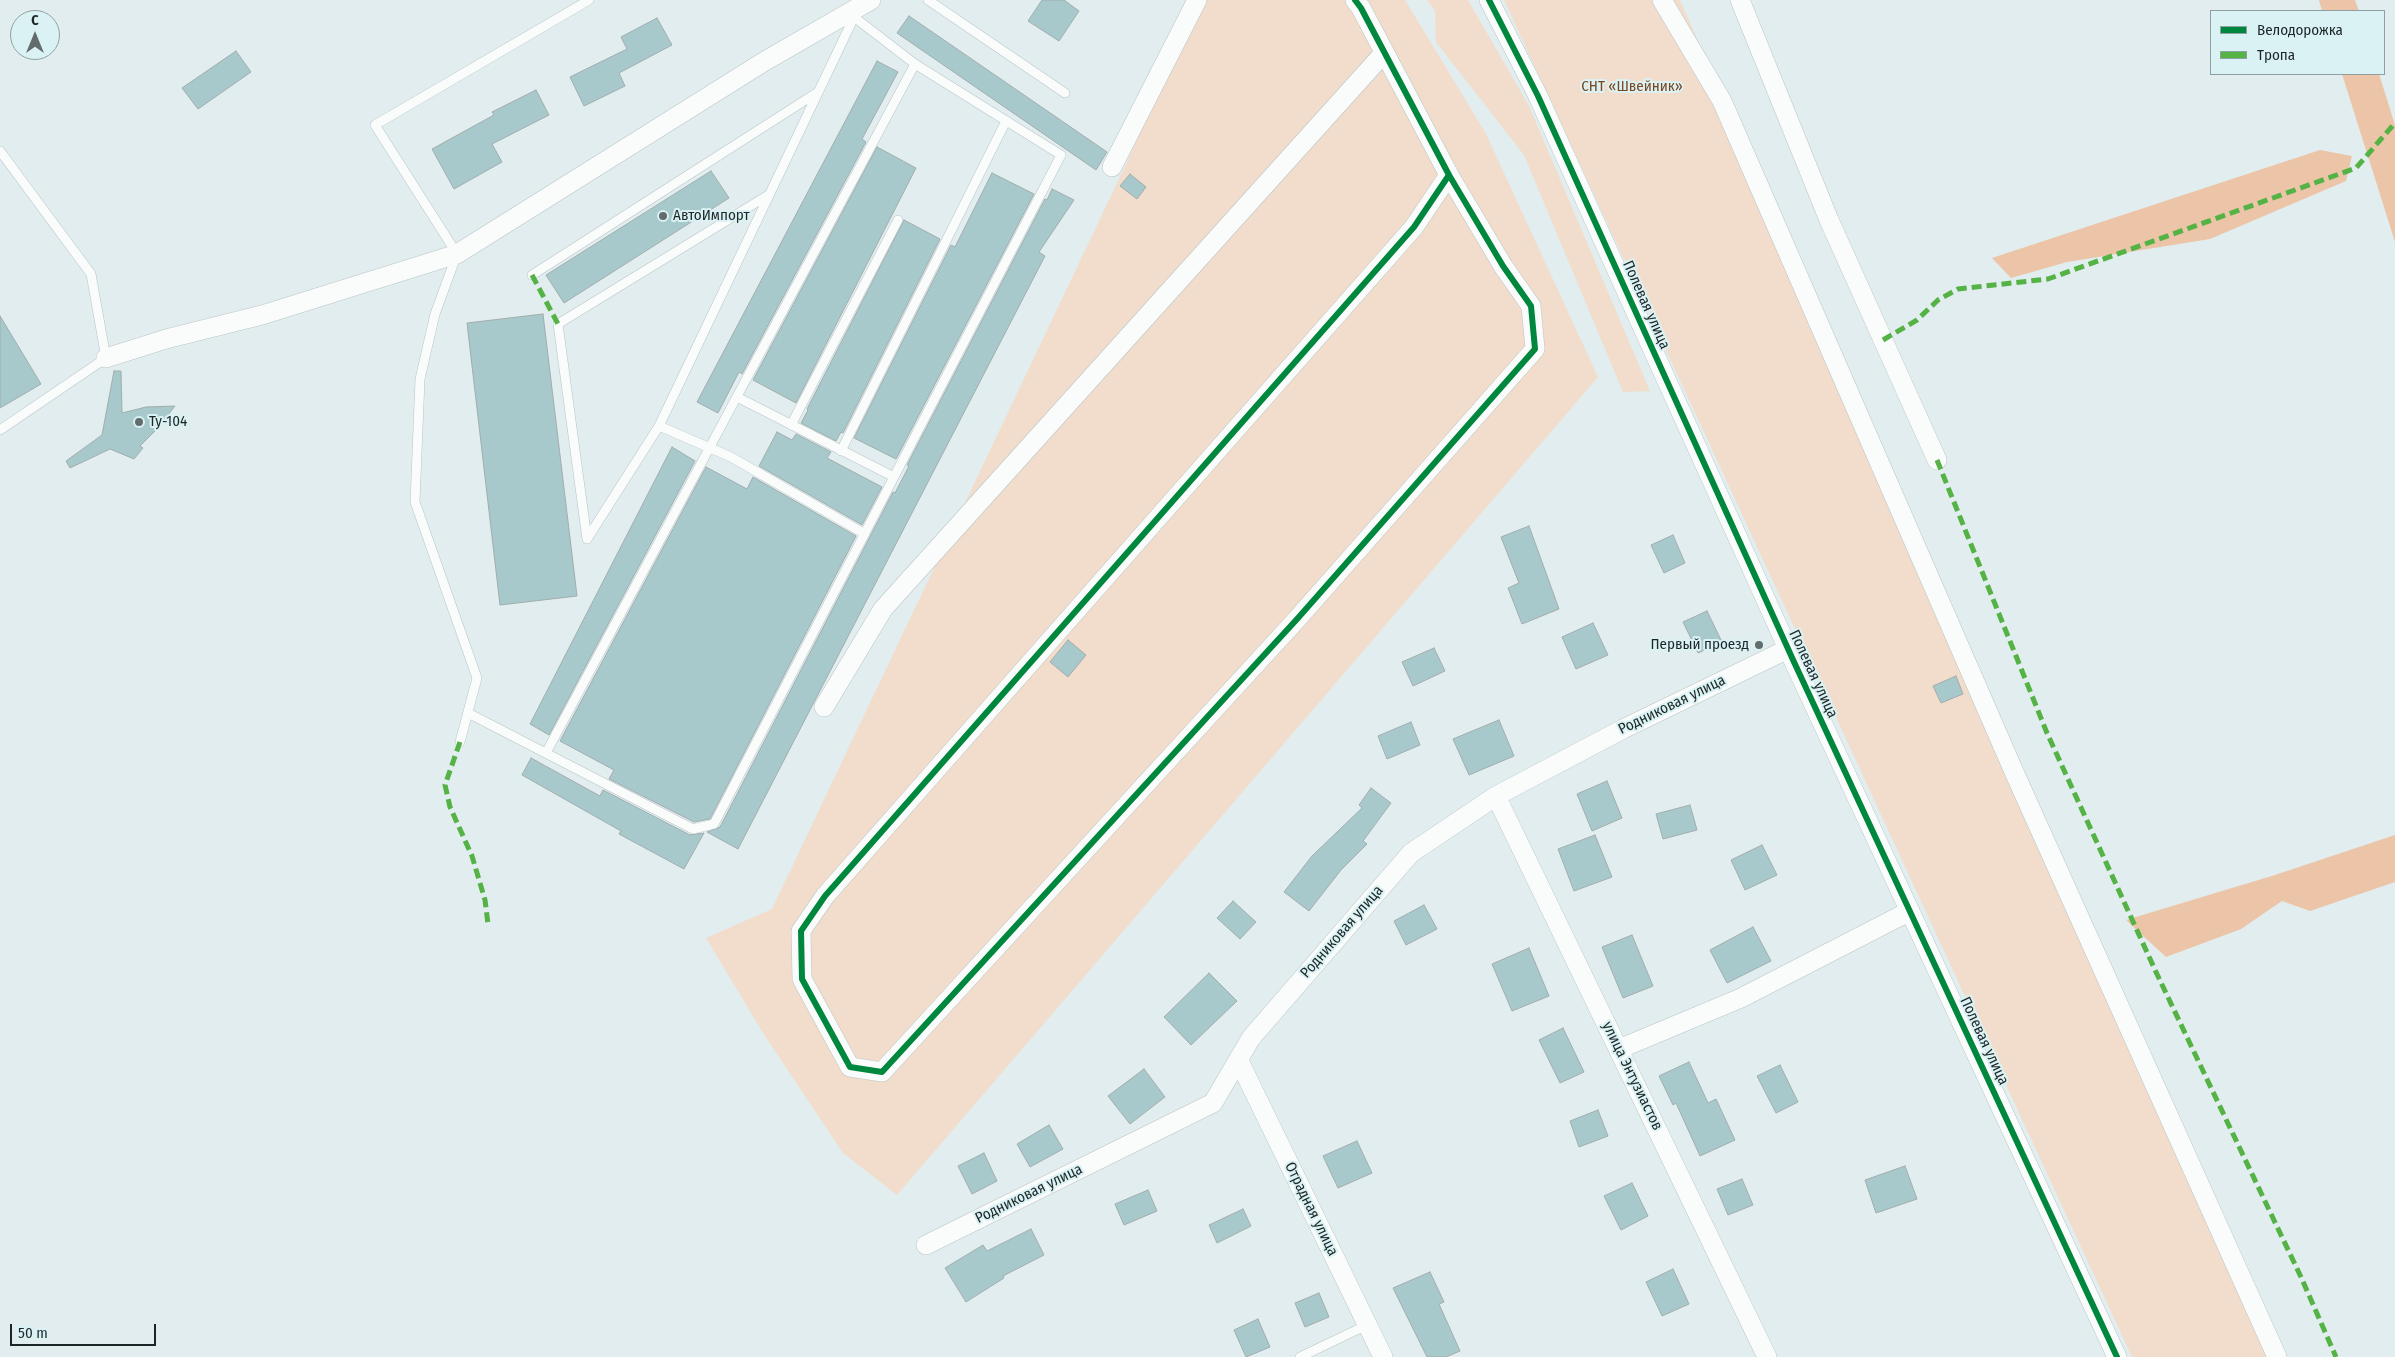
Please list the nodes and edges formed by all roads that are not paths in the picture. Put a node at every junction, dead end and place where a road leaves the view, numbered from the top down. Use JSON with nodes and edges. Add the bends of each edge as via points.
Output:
{"nodes":[{"id":1,"x":589,"y":0,"type":"edge"},
{"id":2,"x":928,"y":0,"type":"edge"},
{"id":3,"x":1197,"y":0,"type":"edge"},
{"id":4,"x":1355,"y":0,"type":"edge"},
{"id":5,"x":1489,"y":0,"type":"edge"},
{"id":6,"x":1662,"y":0,"type":"edge"},
{"id":7,"x":1740,"y":0,"type":"edge"},
{"id":8,"x":861,"y":8,"type":"edge"},
{"id":9,"x":1384,"y":53,"type":"junction"},
{"id":10,"x":915,"y":64,"type":"junction"},
{"id":11,"x":818,"y":92,"type":"junction"},
{"id":12,"x":1064,"y":93,"type":"dead end"},
{"id":13,"x":1006,"y":121,"type":"junction"},
{"id":14,"x":0,"y":151,"type":"edge"},
{"id":15,"x":1112,"y":167,"type":"dead end"},
{"id":16,"x":1449,"y":175,"type":"junction"},
{"id":17,"x":770,"y":194,"type":"junction"},
{"id":18,"x":898,"y":220,"type":"dead end"},
{"id":19,"x":457,"y":254,"type":"junction"},
{"id":20,"x":532,"y":274,"type":"dead end"},
{"id":21,"x":106,"y":358,"type":"junction"},
{"id":22,"x":736,"y":397,"type":"junction"},
{"id":23,"x":791,"y":425,"type":"junction"},
{"id":24,"x":659,"y":426,"type":"junction"},
{"id":25,"x":0,"y":430,"type":"edge"},
{"id":26,"x":709,"y":448,"type":"junction"},
{"id":27,"x":841,"y":451,"type":"junction"},
{"id":28,"x":1937,"y":460,"type":"dead end"},
{"id":29,"x":894,"y":478,"type":"junction"},
{"id":30,"x":865,"y":534,"type":"junction"},
{"id":31,"x":1788,"y":648,"type":"junction"},
{"id":32,"x":824,"y":707,"type":"dead end"},
{"id":33,"x":468,"y":713,"type":"junction"},
{"id":34,"x":460,"y":742,"type":"dead end"},
{"id":35,"x":546,"y":753,"type":"junction"},
{"id":36,"x":1496,"y":796,"type":"junction"},
{"id":37,"x":1910,"y":910,"type":"junction"},
{"id":38,"x":1619,"y":1049,"type":"junction"},
{"id":39,"x":1239,"y":1060,"type":"junction"},
{"id":40,"x":926,"y":1245,"type":"dead end"},
{"id":41,"x":1367,"y":1325,"type":"junction"},
{"id":42,"x":1300,"y":1357,"type":"edge"},
{"id":43,"x":1383,"y":1357,"type":"edge"},
{"id":44,"x":1767,"y":1357,"type":"edge"},
{"id":45,"x":2117,"y":1357,"type":"edge"},
{"id":46,"x":2277,"y":1357,"type":"edge"}],
"edges":[{"from":1,"to":19,"type":"lane","via":[[375,125]]},
{"from":2,"to":12,"type":"lane"},
{"from":3,"to":15,"type":"street"},
{"from":4,"to":9,"type":"street"},
{"from":5,"to":31,"type":"street","name":"Полевая улица","via":[[1538,96]]},
{"from":6,"to":46,"type":"street","via":[[1722,101],[2015,774]]},
{"from":7,"to":28,"type":"street","via":[[1829,220]]},
{"from":8,"to":10,"type":"lane"},
{"from":8,"to":11,"type":"lane"},
{"from":8,"to":19,"type":"street","via":[[700,101]]},
{"from":9,"to":16,"type":"street"},
{"from":9,"to":32,"type":"street","via":[[884,609]]},
{"from":10,"to":13,"type":"lane"},
{"from":10,"to":22,"type":"lane"},
{"from":11,"to":17,"type":"lane"},
{"from":11,"to":20,"type":"lane"},
{"from":13,"to":27,"type":"lane"},
{"from":13,"to":29,"type":"lane","via":[[1061,155]]},
{"from":14,"to":21,"type":"lane","via":[[90,274]]},
{"from":16,"to":16,"type":"street","via":[[1503,266],[1532,306],[1535,348],[1298,618],[882,1072],[850,1067],[802,979],[801,931],[831,889],[1414,228]]},
{"from":17,"to":24,"type":"lane"},
{"from":17,"to":24,"type":"lane","via":[[558,324],[587,539]]},
{"from":18,"to":23,"type":"lane"},
{"from":19,"to":21,"type":"street","via":[[262,315]]},
{"from":19,"to":33,"type":"lane","via":[[435,314],[420,379],[415,502],[477,678]]},
{"from":21,"to":25,"type":"lane"},
{"from":22,"to":23,"type":"lane"},
{"from":22,"to":26,"type":"lane"},
{"from":23,"to":27,"type":"lane"},
{"from":24,"to":26,"type":"lane"},
{"from":26,"to":30,"type":"lane","via":[[731,457]]},
{"from":26,"to":35,"type":"lane"},
{"from":27,"to":29,"type":"lane"},
{"from":29,"to":30,"type":"lane"},
{"from":30,"to":35,"type":"lane","via":[[714,824],[693,829]]},
{"from":31,"to":36,"type":"street","name":"Родниковая улица"},
{"from":31,"to":37,"type":"street","name":"Полевая улица"},
{"from":33,"to":34,"type":"lane"},
{"from":33,"to":35,"type":"lane"},
{"from":36,"to":38,"type":"street","name":"улица Энтузиастов"},
{"from":36,"to":39,"type":"street","name":"Родниковая улица","via":[[1411,853],[1251,1038]]},
{"from":37,"to":38,"type":"street","via":[[1741,998]]},
{"from":37,"to":45,"type":"street","name":"Полевая улица"},
{"from":38,"to":44,"type":"street","name":"улица Энтузиастов"},
{"from":39,"to":40,"type":"street","name":"Родниковая улица","via":[[1212,1103]]},
{"from":39,"to":41,"type":"street","name":"Отрадная улица"},
{"from":41,"to":42,"type":"lane"},
{"from":41,"to":43,"type":"street","name":"Отрадная улица"}]}
